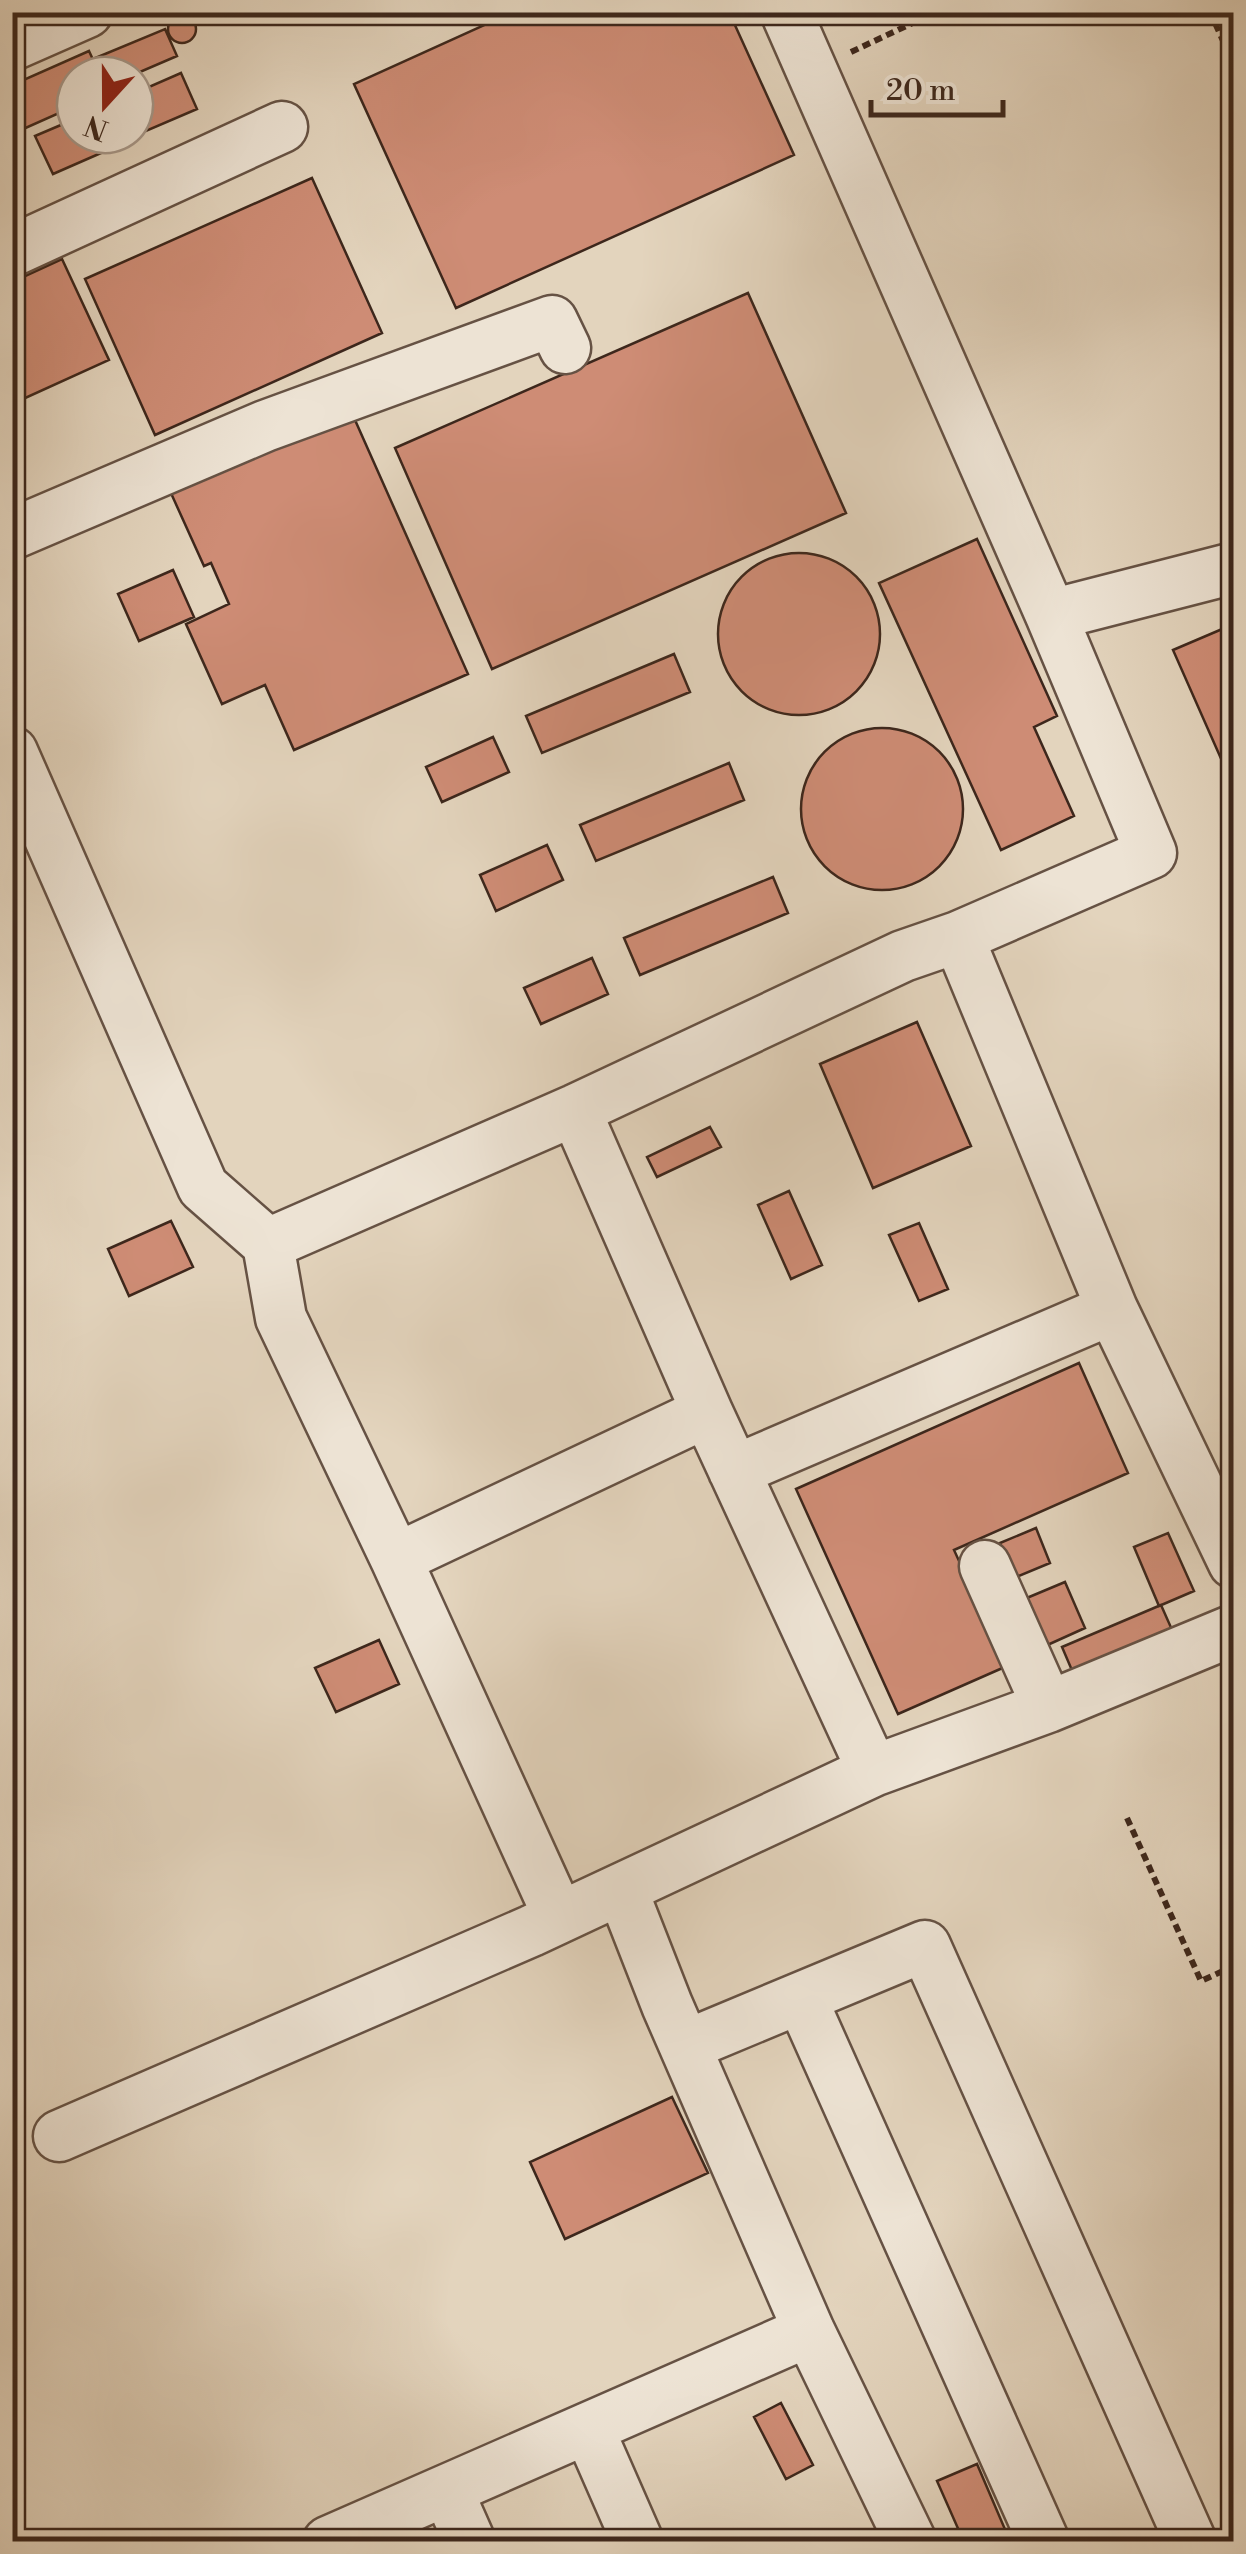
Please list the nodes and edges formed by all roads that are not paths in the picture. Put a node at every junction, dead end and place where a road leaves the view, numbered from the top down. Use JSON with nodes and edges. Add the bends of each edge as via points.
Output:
{"nodes":[{"id":1,"x":88,"y":12,"type":"edge"},
{"id":2,"x":786,"y":12,"type":"edge"},
{"id":3,"x":12,"y":46,"type":"edge"},
{"id":4,"x":282,"y":127,"type":"dead end"},
{"id":5,"x":12,"y":251,"type":"edge"},
{"id":6,"x":566,"y":348,"type":"dead end"},
{"id":7,"x":12,"y":534,"type":"edge"},
{"id":8,"x":1234,"y":568,"type":"edge"},
{"id":9,"x":1051,"y":615,"type":"junction"},
{"id":10,"x":12,"y":752,"type":"edge"},
{"id":11,"x":958,"y":936,"type":"junction"},
{"id":12,"x":575,"y":1110,"type":"junction"},
{"id":13,"x":268,"y":1244,"type":"junction"},
{"id":14,"x":1112,"y":1309,"type":"junction"},
{"id":15,"x":707,"y":1412,"type":"junction"},
{"id":16,"x":734,"y":1471,"type":"junction"},
{"id":17,"x":396,"y":1558,"type":"junction"},
{"id":18,"x":1234,"y":1564,"type":"edge"},
{"id":19,"x":985,"y":1566,"type":"dead end"},
{"id":20,"x":1234,"y":1630,"type":"edge"},
{"id":21,"x":1048,"y":1706,"type":"junction"},
{"id":22,"x":872,"y":1771,"type":"junction"},
{"id":23,"x":622,"y":1890,"type":"junction"},
{"id":24,"x":559,"y":1917,"type":"junction"},
{"id":25,"x":800,"y":1998,"type":"junction"},
{"id":26,"x":685,"y":2046,"type":"junction"},
{"id":27,"x":59,"y":2136,"type":"dead end"},
{"id":28,"x":808,"y":2331,"type":"junction"},
{"id":29,"x":588,"y":2428,"type":"junction"},
{"id":30,"x":447,"y":2490,"type":"junction"},
{"id":31,"x":328,"y":2542,"type":"edge"},
{"id":32,"x":470,"y":2542,"type":"edge"},
{"id":33,"x":638,"y":2542,"type":"edge"},
{"id":34,"x":911,"y":2542,"type":"edge"},
{"id":35,"x":1044,"y":2542,"type":"edge"},
{"id":36,"x":1191,"y":2542,"type":"edge"}],
"edges":[{"from":1,"to":3,"type":"lane"},
{"from":2,"to":9,"type":"lane"},
{"from":4,"to":5,"type":"lane"},
{"from":6,"to":7,"type":"lane","via":[[552,321],[265,426]]},
{"from":8,"to":9,"type":"lane"},
{"from":9,"to":11,"type":"lane","via":[[1150,853]]},
{"from":10,"to":13,"type":"lane","via":[[202,1187]]},
{"from":11,"to":12,"type":"lane"},
{"from":11,"to":14,"type":"lane"},
{"from":12,"to":13,"type":"lane"},
{"from":12,"to":15,"type":"lane"},
{"from":13,"to":17,"type":"lane","via":[[282,1318]]},
{"from":14,"to":16,"type":"lane"},
{"from":14,"to":18,"type":"lane"},
{"from":15,"to":16,"type":"lane"},
{"from":15,"to":17,"type":"lane"},
{"from":16,"to":22,"type":"lane"},
{"from":17,"to":24,"type":"lane"},
{"from":19,"to":21,"type":"lane"},
{"from":20,"to":21,"type":"lane"},
{"from":21,"to":22,"type":"lane"},
{"from":22,"to":23,"type":"lane"},
{"from":23,"to":24,"type":"lane"},
{"from":23,"to":26,"type":"lane"},
{"from":24,"to":27,"type":"lane"},
{"from":25,"to":26,"type":"lane"},
{"from":25,"to":35,"type":"lane"},
{"from":25,"to":36,"type":"lane","via":[[926,1946]]},
{"from":26,"to":28,"type":"lane"},
{"from":28,"to":29,"type":"lane"},
{"from":28,"to":34,"type":"lane"},
{"from":29,"to":30,"type":"lane"},
{"from":29,"to":33,"type":"lane"},
{"from":30,"to":31,"type":"lane"},
{"from":30,"to":32,"type":"lane"}]}
